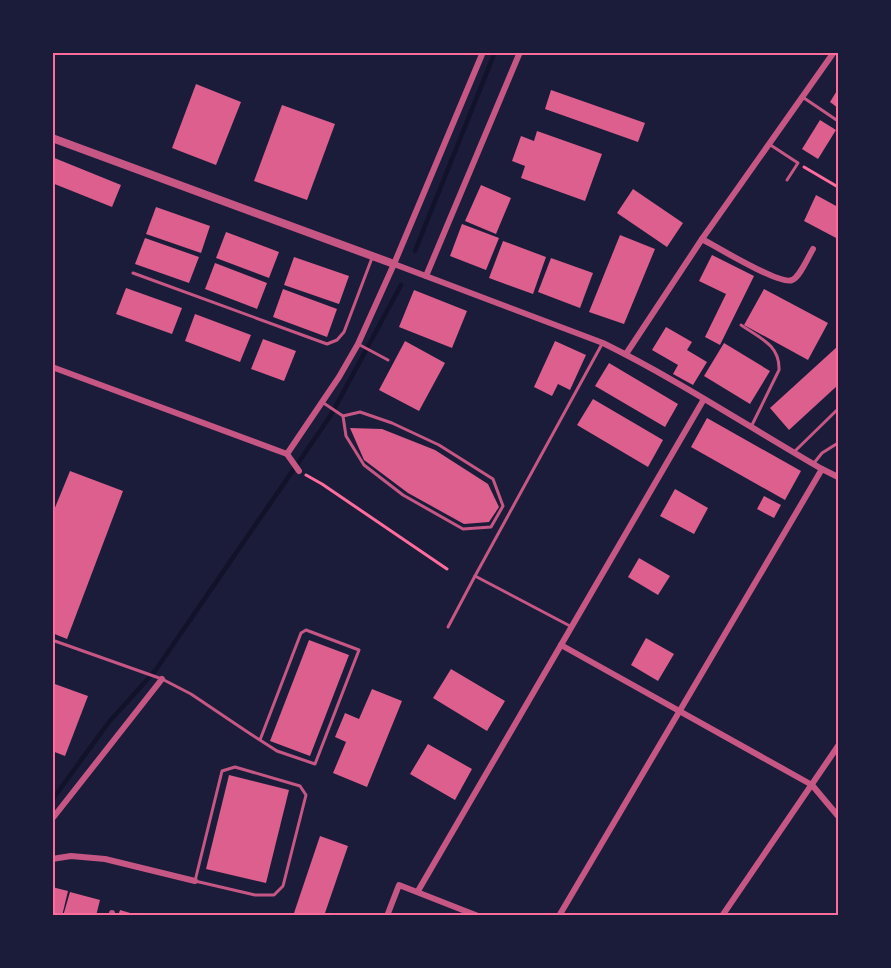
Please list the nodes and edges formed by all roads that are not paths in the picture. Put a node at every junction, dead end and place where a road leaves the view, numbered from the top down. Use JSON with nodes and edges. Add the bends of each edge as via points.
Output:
{"nodes":[{"id":1,"x":483,"y":52,"type":"edge"},
{"id":2,"x":520,"y":52,"type":"edge"},
{"id":3,"x":834,"y":52,"type":"edge"},
{"id":4,"x":802,"y":97,"type":"junction"},
{"id":5,"x":838,"y":121,"type":"edge"},
{"id":6,"x":52,"y":138,"type":"edge"},
{"id":7,"x":769,"y":144,"type":"junction"},
{"id":8,"x":787,"y":180,"type":"dead end"},
{"id":9,"x":702,"y":239,"type":"junction"},
{"id":10,"x":813,"y":249,"type":"dead end"},
{"id":11,"x":373,"y":256,"type":"junction"},
{"id":12,"x":394,"y":264,"type":"junction"},
{"id":13,"x":133,"y":273,"type":"dead end"},
{"id":14,"x":426,"y":276,"type":"junction"},
{"id":15,"x":741,"y":325,"type":"dead end"},
{"id":16,"x":603,"y":343,"type":"junction"},
{"id":17,"x":358,"y":344,"type":"junction"},
{"id":18,"x":626,"y":354,"type":"junction"},
{"id":19,"x":388,"y":360,"type":"dead end"},
{"id":20,"x":52,"y":367,"type":"edge"},
{"id":21,"x":704,"y":399,"type":"junction"},
{"id":22,"x":322,"y":402,"type":"junction"},
{"id":23,"x":838,"y":409,"type":"edge"},
{"id":24,"x":343,"y":416,"type":"junction"},
{"id":25,"x":751,"y":427,"type":"junction"},
{"id":26,"x":838,"y":443,"type":"edge"},
{"id":27,"x":794,"y":452,"type":"junction"},
{"id":28,"x":287,"y":454,"type":"junction"},
{"id":29,"x":813,"y":464,"type":"junction"},
{"id":30,"x":822,"y":469,"type":"junction"},
{"id":31,"x":299,"y":471,"type":"road end"},
{"id":32,"x":838,"y":475,"type":"edge"},
{"id":33,"x":475,"y":576,"type":"junction"},
{"id":34,"x":448,"y":627,"type":"dead end"},
{"id":35,"x":572,"y":627,"type":"junction"},
{"id":36,"x":52,"y":640,"type":"edge"},
{"id":37,"x":561,"y":645,"type":"junction"},
{"id":38,"x":162,"y":679,"type":"junction"},
{"id":39,"x":679,"y":711,"type":"junction"},
{"id":40,"x":260,"y":740,"type":"junction"},
{"id":41,"x":838,"y":746,"type":"edge"},
{"id":42,"x":812,"y":785,"type":"junction"},
{"id":43,"x":838,"y":816,"type":"edge"},
{"id":44,"x":52,"y":819,"type":"edge"},
{"id":45,"x":52,"y":859,"type":"edge"},
{"id":46,"x":195,"y":880,"type":"junction"},
{"id":47,"x":418,"y":891,"type":"junction"},
{"id":48,"x":387,"y":915,"type":"edge"},
{"id":49,"x":478,"y":915,"type":"edge"},
{"id":50,"x":559,"y":915,"type":"edge"},
{"id":51,"x":722,"y":915,"type":"edge"}],
"edges":[{"from":1,"to":12,"type":"street"},
{"from":2,"to":14,"type":"street"},
{"from":3,"to":4,"type":"street"},
{"from":4,"to":5,"type":"lane"},
{"from":4,"to":7,"type":"street"},
{"from":6,"to":11,"type":"street"},
{"from":7,"to":8,"type":"lane","via":[[798,163]]},
{"from":7,"to":9,"type":"street"},
{"from":9,"to":10,"type":"street","via":[[786,282],[794,280]]},
{"from":9,"to":18,"type":"street"},
{"from":11,"to":12,"type":"street"},
{"from":11,"to":13,"type":"lane","via":[[344,332],[327,344]]},
{"from":12,"to":14,"type":"street"},
{"from":12,"to":17,"type":"street"},
{"from":14,"to":16,"type":"street"},
{"from":15,"to":25,"type":"lane","via":[[775,351],[779,361],[779,370]]},
{"from":16,"to":18,"type":"street"},
{"from":16,"to":33,"type":"lane"},
{"from":17,"to":19,"type":"lane"},
{"from":17,"to":22,"type":"street"},
{"from":18,"to":21,"type":"street"},
{"from":20,"to":28,"type":"street"},
{"from":21,"to":25,"type":"street"},
{"from":21,"to":35,"type":"street"},
{"from":22,"to":24,"type":"lane"},
{"from":22,"to":28,"type":"street"},
{"from":23,"to":27,"type":"lane"},
{"from":24,"to":24,"type":"lane","via":[[360,412],[392,423],[439,445],[494,479],[503,506],[491,527],[463,529],[403,495],[364,465],[346,436]]},
{"from":25,"to":27,"type":"street"},
{"from":26,"to":29,"type":"lane"},
{"from":27,"to":29,"type":"street"},
{"from":28,"to":31,"type":"street"},
{"from":29,"to":30,"type":"street"},
{"from":30,"to":32,"type":"street"},
{"from":30,"to":39,"type":"street"},
{"from":33,"to":34,"type":"lane"},
{"from":33,"to":35,"type":"lane"},
{"from":35,"to":37,"type":"street"},
{"from":36,"to":38,"type":"lane"},
{"from":37,"to":39,"type":"street"},
{"from":37,"to":47,"type":"street"},
{"from":38,"to":40,"type":"lane"},
{"from":38,"to":44,"type":"street"},
{"from":39,"to":42,"type":"street"},
{"from":39,"to":50,"type":"street"},
{"from":40,"to":40,"type":"lane","via":[[277,751],[315,764],[359,650],[306,630],[301,633]]},
{"from":41,"to":42,"type":"street"},
{"from":42,"to":43,"type":"street"},
{"from":42,"to":51,"type":"street"},
{"from":45,"to":46,"type":"street","via":[[105,859]]},
{"from":46,"to":46,"type":"lane","via":[[222,771],[236,767],[300,786],[306,795],[284,886],[274,895],[255,895]]},
{"from":47,"to":48,"type":"street","via":[[399,885]]},
{"from":47,"to":49,"type":"street"}]}
